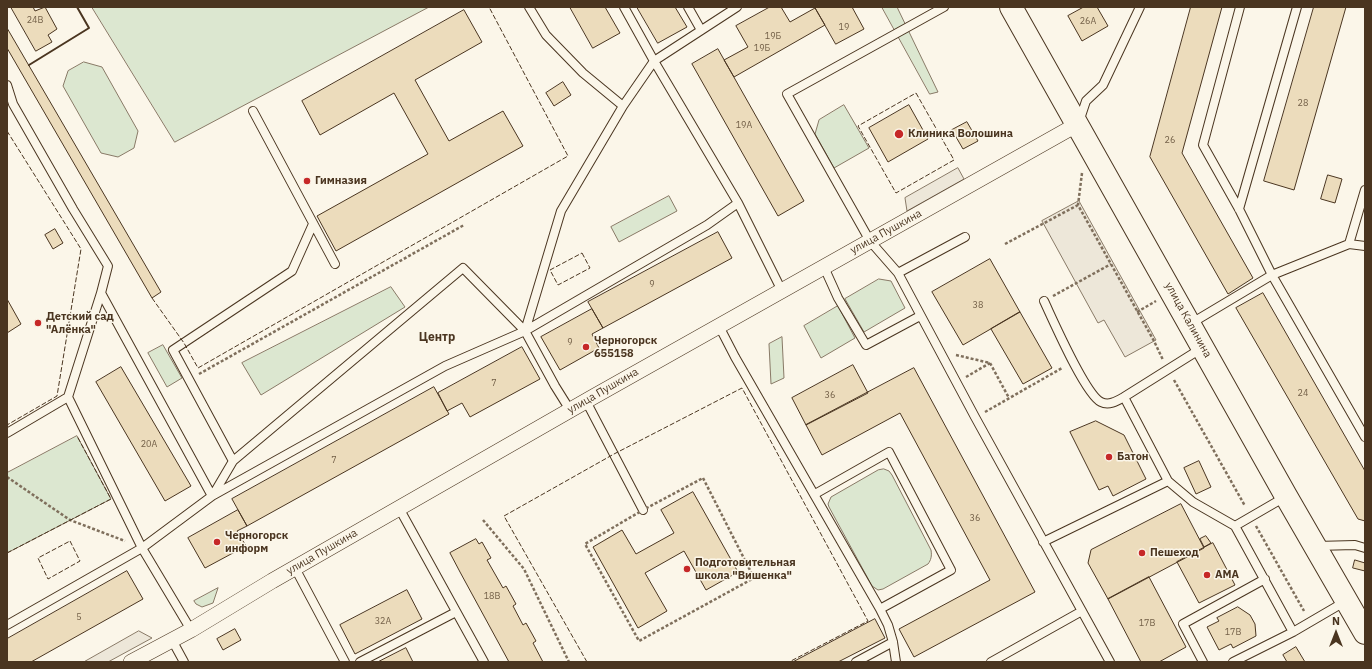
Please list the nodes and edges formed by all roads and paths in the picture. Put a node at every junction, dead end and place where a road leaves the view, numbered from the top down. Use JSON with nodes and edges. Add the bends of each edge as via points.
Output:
{"nodes":[{"id":1,"x":529,"y":7,"type":"edge"},
{"id":2,"x":624,"y":7,"type":"edge"},
{"id":3,"x":688,"y":7,"type":"edge"},
{"id":4,"x":737,"y":7,"type":"edge"},
{"id":5,"x":944,"y":7,"type":"edge"},
{"id":6,"x":1010,"y":7,"type":"edge"},
{"id":7,"x":1140,"y":7,"type":"edge"},
{"id":8,"x":1240,"y":7,"type":"edge"},
{"id":9,"x":1297,"y":7,"type":"edge"},
{"id":10,"x":701,"y":30,"type":"junction"},
{"id":11,"x":654,"y":61,"type":"junction"},
{"id":12,"x":7,"y":85,"type":"edge"},
{"id":13,"x":10,"y":106,"type":"edge"},
{"id":14,"x":623,"y":106,"type":"junction"},
{"id":15,"x":253,"y":110,"type":"dead end"},
{"id":16,"x":1078,"y":124,"type":"junction"},
{"id":17,"x":1082,"y":172,"type":"dead end"},
{"id":18,"x":1365,"y":190,"type":"edge"},
{"id":19,"x":738,"y":203,"type":"junction"},
{"id":20,"x":1078,"y":205,"type":"junction"},
{"id":21,"x":1239,"y":209,"type":"junction"},
{"id":22,"x":313,"y":224,"type":"junction"},
{"id":23,"x":464,"y":225,"type":"dead end"},
{"id":24,"x":965,"y":237,"type":"dead end"},
{"id":25,"x":870,"y":241,"type":"junction"},
{"id":26,"x":1005,"y":244,"type":"dead end"},
{"id":27,"x":1349,"y":244,"type":"junction"},
{"id":28,"x":1365,"y":246,"type":"edge"},
{"id":29,"x":335,"y":264,"type":"dead end"},
{"id":30,"x":1110,"y":264,"type":"junction"},
{"id":31,"x":824,"y":267,"type":"junction"},
{"id":32,"x":898,"y":273,"type":"junction"},
{"id":33,"x":1272,"y":275,"type":"junction"},
{"id":34,"x":1076,"y":283,"type":"dead end"},
{"id":35,"x":782,"y":291,"type":"junction"},
{"id":36,"x":101,"y":293,"type":"junction"},
{"id":37,"x":1161,"y":298,"type":"dead end"},
{"id":38,"x":1044,"y":301,"type":"dead end"},
{"id":39,"x":1137,"y":312,"type":"junction"},
{"id":40,"x":920,"y":316,"type":"junction"},
{"id":41,"x":1190,"y":324,"type":"junction"},
{"id":42,"x":719,"y":326,"type":"junction"},
{"id":43,"x":525,"y":331,"type":"junction"},
{"id":44,"x":1203,"y":347,"type":"junction"},
{"id":45,"x":939,"y":351,"type":"junction"},
{"id":46,"x":1073,"y":362,"type":"junction"},
{"id":47,"x":990,"y":363,"type":"junction"},
{"id":48,"x":1168,"y":369,"type":"junction"},
{"id":49,"x":188,"y":380,"type":"junction"},
{"id":50,"x":956,"y":382,"type":"junction"},
{"id":51,"x":68,"y":397,"type":"junction"},
{"id":52,"x":1124,"y":397,"type":"junction"},
{"id":53,"x":1009,"y":398,"type":"junction"},
{"id":54,"x":586,"y":401,"type":"junction"},
{"id":55,"x":570,"y":410,"type":"junction"},
{"id":56,"x":975,"y":417,"type":"junction"},
{"id":57,"x":7,"y":433,"type":"edge"},
{"id":58,"x":1365,"y":437,"type":"edge"},
{"id":59,"x":233,"y":461,"type":"junction"},
{"id":60,"x":7,"y":477,"type":"edge"},
{"id":61,"x":1168,"y":481,"type":"junction"},
{"id":62,"x":815,"y":494,"type":"junction"},
{"id":63,"x":212,"y":496,"type":"junction"},
{"id":64,"x":1286,"y":496,"type":"junction"},
{"id":65,"x":399,"y":508,"type":"junction"},
{"id":66,"x":643,"y":510,"type":"junction"},
{"id":67,"x":1251,"y":517,"type":"junction"},
{"id":68,"x":482,"y":520,"type":"dead end"},
{"id":69,"x":1235,"y":526,"type":"junction"},
{"id":70,"x":1043,"y":542,"type":"junction"},
{"id":71,"x":1315,"y":546,"type":"junction"},
{"id":72,"x":142,"y":548,"type":"junction"},
{"id":73,"x":1365,"y":548,"type":"edge"},
{"id":74,"x":295,"y":568,"type":"junction"},
{"id":75,"x":1265,"y":579,"type":"junction"},
{"id":76,"x":1346,"y":601,"type":"junction"},
{"id":77,"x":880,"y":609,"type":"junction"},
{"id":78,"x":456,"y":612,"type":"junction"},
{"id":79,"x":1082,"y":612,"type":"junction"},
{"id":80,"x":1310,"y":622,"type":"junction"},
{"id":81,"x":7,"y":625,"type":"edge"},
{"id":82,"x":190,"y":630,"type":"junction"},
{"id":83,"x":1293,"y":632,"type":"junction"},
{"id":84,"x":1365,"y":634,"type":"edge"},
{"id":85,"x":172,"y":640,"type":"junction"},
{"id":86,"x":893,"y":642,"type":"junction"},
{"id":87,"x":893,"y":661,"type":"edge"},
{"id":88,"x":132,"y":662,"type":"edge"},
{"id":89,"x":184,"y":662,"type":"edge"},
{"id":90,"x":345,"y":662,"type":"edge"},
{"id":91,"x":360,"y":662,"type":"edge"},
{"id":92,"x":484,"y":662,"type":"edge"},
{"id":93,"x":569,"y":662,"type":"edge"},
{"id":94,"x":856,"y":662,"type":"edge"},
{"id":95,"x":991,"y":662,"type":"edge"},
{"id":96,"x":1110,"y":662,"type":"edge"},
{"id":97,"x":1203,"y":662,"type":"edge"},
{"id":98,"x":1233,"y":662,"type":"edge"}],
"edges":[{"from":1,"to":14,"type":"lane","via":[[546,35],[583,73]]},
{"from":2,"to":11,"type":"lane"},
{"from":3,"to":10,"type":"lane"},
{"from":4,"to":10,"type":"lane"},
{"from":5,"to":25,"type":"lane","via":[[787,94]]},
{"from":6,"to":16,"type":"main road","name":"улица Калинина"},
{"from":7,"to":16,"type":"lane","via":[[1103,85],[1086,101]]},
{"from":8,"to":21,"type":"lane","via":[[1203,145]]},
{"from":9,"to":21,"type":"lane"},
{"from":10,"to":11,"type":"lane"},
{"from":11,"to":14,"type":"lane"},
{"from":11,"to":19,"type":"lane"},
{"from":12,"to":13,"type":"lane"},
{"from":13,"to":36,"type":"lane","via":[[108,266]]},
{"from":14,"to":43,"type":"lane","via":[[561,210]]},
{"from":15,"to":22,"type":"lane"},
{"from":16,"to":25,"type":"street","name":"улица Пушкина"},
{"from":16,"to":41,"type":"main road","name":"улица Калинина"},
{"from":17,"to":20,"type":"path"},
{"from":18,"to":27,"type":"lane"},
{"from":19,"to":35,"type":"lane"},
{"from":19,"to":43,"type":"lane","via":[[707,225]]},
{"from":20,"to":26,"type":"path"},
{"from":20,"to":30,"type":"path"},
{"from":21,"to":33,"type":"lane"},
{"from":22,"to":29,"type":"lane"},
{"from":22,"to":49,"type":"lane","via":[[292,271],[173,350]]},
{"from":23,"to":49,"type":"path"},
{"from":24,"to":32,"type":"lane"},
{"from":25,"to":31,"type":"street","name":"улица Пушкина"},
{"from":25,"to":32,"type":"lane"},
{"from":27,"to":28,"type":"lane"},
{"from":27,"to":33,"type":"lane"},
{"from":30,"to":34,"type":"path"},
{"from":30,"to":39,"type":"path"},
{"from":31,"to":35,"type":"street","name":"улица Пушкина"},
{"from":31,"to":40,"type":"lane","via":[[838,298],[866,345]]},
{"from":32,"to":40,"type":"lane"},
{"from":33,"to":41,"type":"lane"},
{"from":33,"to":58,"type":"lane"},
{"from":35,"to":42,"type":"street","name":"улица Пушкина"},
{"from":36,"to":51,"type":"lane"},
{"from":36,"to":63,"type":"lane"},
{"from":37,"to":39,"type":"path"},
{"from":38,"to":46,"type":"lane"},
{"from":39,"to":48,"type":"path"},
{"from":40,"to":45,"type":"lane"},
{"from":41,"to":44,"type":"main road","name":"улица Калинина"},
{"from":42,"to":54,"type":"street","name":"улица Пушкина"},
{"from":42,"to":62,"type":"lane"},
{"from":43,"to":55,"type":"lane"},
{"from":43,"to":59,"type":"lane","via":[[463,268]]},
{"from":43,"to":63,"type":"lane","via":[[445,366]]},
{"from":44,"to":48,"type":"lane"},
{"from":44,"to":64,"type":"main road","name":"улица Калинина"},
{"from":45,"to":47,"type":"path"},
{"from":45,"to":50,"type":"lane"},
{"from":46,"to":52,"type":"lane","via":[[1089,390],[1101,402],[1111,404]]},
{"from":46,"to":53,"type":"path"},
{"from":47,"to":50,"type":"path"},
{"from":47,"to":53,"type":"path"},
{"from":48,"to":52,"type":"lane"},
{"from":48,"to":67,"type":"path"},
{"from":49,"to":59,"type":"lane"},
{"from":50,"to":56,"type":"lane"},
{"from":51,"to":57,"type":"lane"},
{"from":51,"to":72,"type":"lane"},
{"from":52,"to":61,"type":"lane"},
{"from":53,"to":56,"type":"path"},
{"from":54,"to":55,"type":"street","name":"улица Пушкина"},
{"from":54,"to":66,"type":"lane"},
{"from":55,"to":65,"type":"street","name":"улица Пушкина"},
{"from":56,"to":70,"type":"lane"},
{"from":59,"to":63,"type":"lane"},
{"from":60,"to":72,"type":"path","via":[[70,520]]},
{"from":61,"to":69,"type":"lane","via":[[1193,502]]},
{"from":61,"to":70,"type":"lane"},
{"from":62,"to":77,"type":"lane"},
{"from":62,"to":77,"type":"lane","via":[[890,452],[952,570]]},
{"from":63,"to":72,"type":"lane"},
{"from":64,"to":67,"type":"lane"},
{"from":64,"to":71,"type":"main road","name":"улица Калинина"},
{"from":65,"to":74,"type":"street","name":"улица Пушкина"},
{"from":65,"to":78,"type":"lane"},
{"from":66,"to":66,"type":"path","via":[[585,544],[639,642],[754,578],[703,478]]},
{"from":67,"to":69,"type":"lane"},
{"from":67,"to":80,"type":"path"},
{"from":68,"to":93,"type":"path","via":[[524,569]]},
{"from":69,"to":75,"type":"lane"},
{"from":70,"to":79,"type":"lane"},
{"from":71,"to":73,"type":"lane","via":[[1355,545]]},
{"from":71,"to":76,"type":"main road","name":"улица Калинина"},
{"from":72,"to":81,"type":"lane"},
{"from":72,"to":82,"type":"lane"},
{"from":74,"to":82,"type":"street","name":"улица Пушкина"},
{"from":74,"to":90,"type":"lane"},
{"from":75,"to":83,"type":"lane"},
{"from":75,"to":97,"type":"lane","via":[[1183,624]]},
{"from":76,"to":80,"type":"lane"},
{"from":76,"to":84,"type":"main road","name":"улица Калинина"},
{"from":77,"to":86,"type":"lane"},
{"from":78,"to":91,"type":"lane"},
{"from":78,"to":92,"type":"lane"},
{"from":79,"to":95,"type":"lane"},
{"from":79,"to":96,"type":"lane"},
{"from":80,"to":83,"type":"lane"},
{"from":82,"to":85,"type":"street","name":"улица Пушкина"},
{"from":83,"to":98,"type":"lane"},
{"from":85,"to":88,"type":"street","name":"улица Пушкина"},
{"from":85,"to":89,"type":"lane"},
{"from":86,"to":87,"type":"lane"},
{"from":86,"to":94,"type":"lane"}]}
